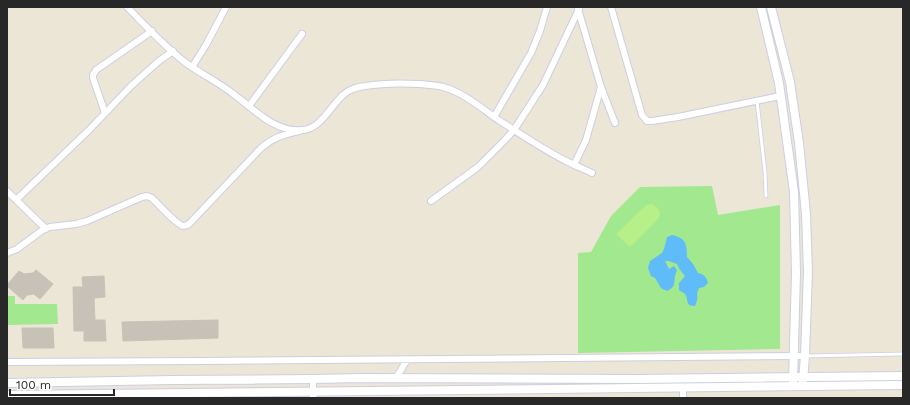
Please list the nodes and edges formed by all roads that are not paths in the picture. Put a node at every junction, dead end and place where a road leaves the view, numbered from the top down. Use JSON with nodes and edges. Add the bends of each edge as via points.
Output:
{"nodes":[{"id":1,"x":127,"y":7,"type":"edge"},
{"id":2,"x":226,"y":7,"type":"edge"},
{"id":3,"x":547,"y":7,"type":"edge"},
{"id":4,"x":611,"y":7,"type":"edge"},
{"id":5,"x":761,"y":7,"type":"edge"},
{"id":6,"x":771,"y":7,"type":"edge"},
{"id":7,"x":578,"y":8,"type":"edge"},
{"id":8,"x":152,"y":31,"type":"junction"},
{"id":9,"x":302,"y":34,"type":"dead end"},
{"id":10,"x":173,"y":51,"type":"junction"},
{"id":11,"x":192,"y":67,"type":"junction"},
{"id":12,"x":601,"y":87,"type":"junction"},
{"id":13,"x":780,"y":96,"type":"junction"},
{"id":14,"x":757,"y":101,"type":"junction"},
{"id":15,"x":249,"y":106,"type":"junction"},
{"id":16,"x":105,"y":113,"type":"junction"},
{"id":17,"x":494,"y":116,"type":"junction"},
{"id":18,"x":615,"y":123,"type":"dead end"},
{"id":19,"x":302,"y":130,"type":"junction"},
{"id":20,"x":514,"y":130,"type":"junction"},
{"id":21,"x":574,"y":165,"type":"junction"},
{"id":22,"x":592,"y":173,"type":"dead end"},
{"id":23,"x":7,"y":191,"type":"edge"},
{"id":24,"x":766,"y":196,"type":"dead end"},
{"id":25,"x":16,"y":200,"type":"junction"},
{"id":26,"x":431,"y":200,"type":"dead end"},
{"id":27,"x":46,"y":229,"type":"junction"},
{"id":28,"x":7,"y":253,"type":"edge"},
{"id":29,"x":903,"y":354,"type":"edge"},
{"id":30,"x":794,"y":356,"type":"junction"},
{"id":31,"x":805,"y":356,"type":"junction"},
{"id":32,"x":7,"y":362,"type":"edge"},
{"id":33,"x":405,"y":363,"type":"junction"},
{"id":34,"x":903,"y":376,"type":"edge"},
{"id":35,"x":793,"y":377,"type":"junction"},
{"id":36,"x":803,"y":377,"type":"junction"},
{"id":37,"x":396,"y":378,"type":"junction"},
{"id":38,"x":314,"y":379,"type":"junction"},
{"id":39,"x":7,"y":383,"type":"edge"},
{"id":40,"x":903,"y":385,"type":"edge"},
{"id":41,"x":793,"y":386,"type":"junction"},
{"id":42,"x":803,"y":386,"type":"junction"},
{"id":43,"x":683,"y":388,"type":"junction"},
{"id":44,"x":7,"y":394,"type":"edge"},
{"id":45,"x":314,"y":395,"type":"edge"},
{"id":46,"x":683,"y":398,"type":"edge"}],
"edges":[{"from":1,"to":8,"type":"street"},
{"from":2,"to":11,"type":"street"},
{"from":3,"to":17,"type":"street","via":[[531,53]]},
{"from":4,"to":14,"type":"street","via":[[642,114],[647,121]]},
{"from":5,"to":13,"type":"street"},
{"from":6,"to":31,"type":"street","via":[[790,82],[800,151],[808,271]]},
{"from":7,"to":12,"type":"street"},
{"from":7,"to":20,"type":"street","via":[[543,85]]},
{"from":8,"to":10,"type":"street"},
{"from":8,"to":16,"type":"street","via":[[94,73],[93,78]]},
{"from":9,"to":15,"type":"street"},
{"from":10,"to":11,"type":"street"},
{"from":10,"to":16,"type":"street","via":[[131,86]]},
{"from":11,"to":15,"type":"street"},
{"from":12,"to":18,"type":"street"},
{"from":12,"to":21,"type":"street","via":[[586,140]]},
{"from":13,"to":14,"type":"street"},
{"from":13,"to":30,"type":"street","via":[[794,192]]},
{"from":14,"to":24,"type":"lane"},
{"from":15,"to":19,"type":"street","via":[[280,127]]},
{"from":16,"to":25,"type":"street"},
{"from":17,"to":19,"type":"street","via":[[467,98],[443,87],[402,83],[352,89],[344,94],[318,123]]},
{"from":17,"to":20,"type":"street"},
{"from":19,"to":27,"type":"street","via":[[269,141],[186,226],[177,222],[152,198],[142,196],[87,221]]},
{"from":20,"to":21,"type":"street"},
{"from":20,"to":26,"type":"street","via":[[478,167]]},
{"from":21,"to":22,"type":"street"},
{"from":23,"to":25,"type":"street"},
{"from":25,"to":27,"type":"street"},
{"from":27,"to":28,"type":"street"},
{"from":29,"to":31,"type":"lane"},
{"from":30,"to":31,"type":"street"},
{"from":30,"to":33,"type":"street"},
{"from":30,"to":35,"type":"street"},
{"from":31,"to":36,"type":"street"},
{"from":32,"to":33,"type":"street"},
{"from":33,"to":37,"type":"street"},
{"from":34,"to":36,"type":"street"},
{"from":35,"to":36,"type":"street"},
{"from":35,"to":37,"type":"street"},
{"from":35,"to":41,"type":"street"},
{"from":36,"to":42,"type":"street"},
{"from":37,"to":38,"type":"street"},
{"from":38,"to":39,"type":"street"},
{"from":38,"to":45,"type":"street"},
{"from":40,"to":42,"type":"street"},
{"from":41,"to":42,"type":"street"},
{"from":41,"to":43,"type":"street"},
{"from":43,"to":45,"type":"street"},
{"from":43,"to":46,"type":"street"},
{"from":44,"to":45,"type":"street"}]}
